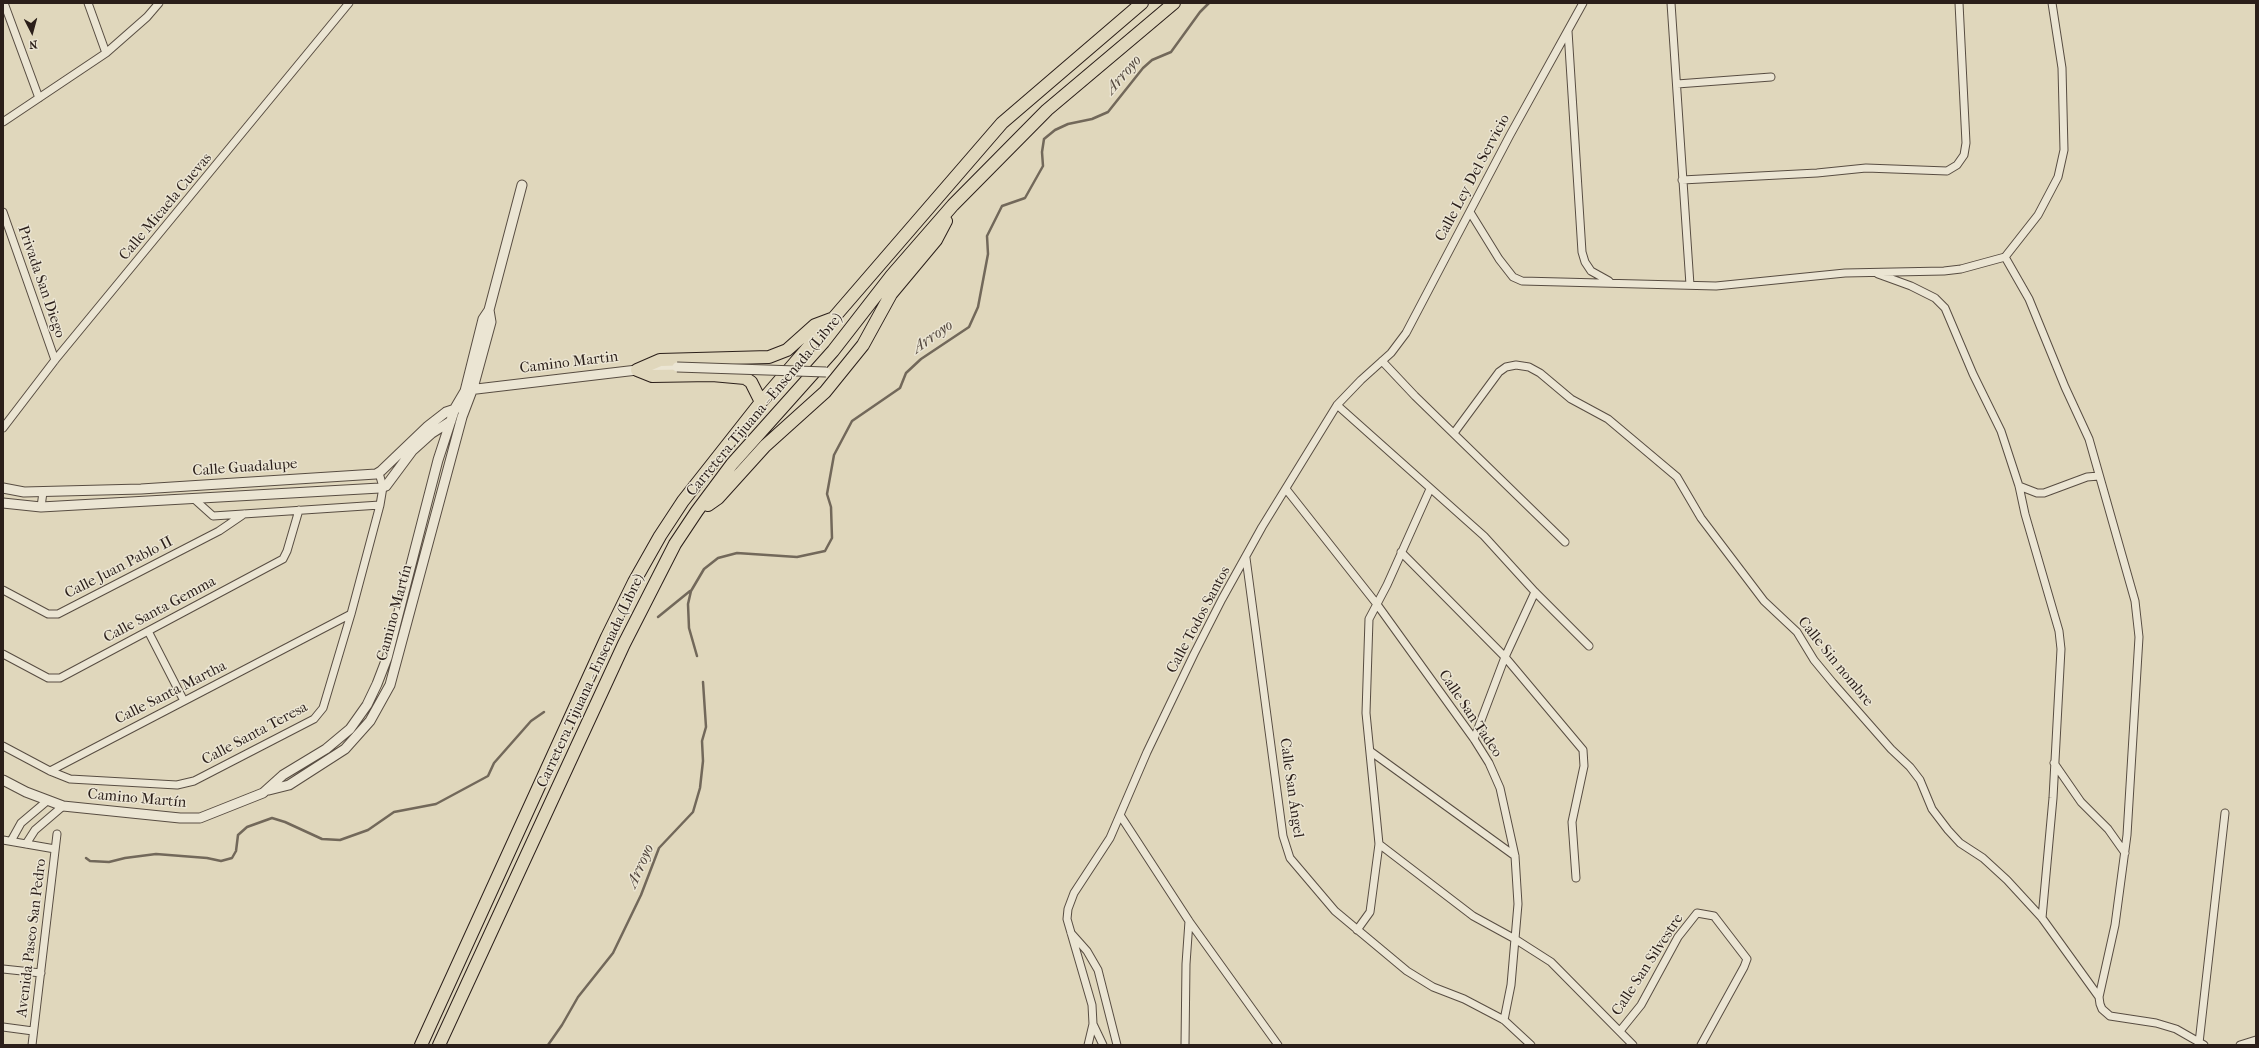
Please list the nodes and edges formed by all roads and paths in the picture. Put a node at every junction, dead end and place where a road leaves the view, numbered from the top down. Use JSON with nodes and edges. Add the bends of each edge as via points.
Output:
{"nodes":[{"id":1,"x":4,"y":3,"type":"edge"},
{"id":2,"x":88,"y":3,"type":"edge"},
{"id":3,"x":159,"y":3,"type":"edge"},
{"id":4,"x":349,"y":3,"type":"edge"},
{"id":5,"x":1142,"y":3,"type":"edge"},
{"id":6,"x":1174,"y":3,"type":"edge"},
{"id":7,"x":1583,"y":3,"type":"edge"},
{"id":8,"x":1671,"y":3,"type":"edge"},
{"id":9,"x":1959,"y":3,"type":"edge"},
{"id":10,"x":2052,"y":3,"type":"edge"},
{"id":11,"x":1568,"y":30,"type":"junction"},
{"id":12,"x":106,"y":53,"type":"junction"},
{"id":13,"x":1771,"y":77,"type":"dead end"},
{"id":14,"x":1677,"y":84,"type":"junction"},
{"id":15,"x":39,"y":98,"type":"junction"},
{"id":16,"x":3,"y":122,"type":"edge"},
{"id":17,"x":1682,"y":180,"type":"junction"},
{"id":18,"x":522,"y":185,"type":"dead end"},
{"id":19,"x":953,"y":205,"type":"junction"},
{"id":20,"x":3,"y":212,"type":"edge"},
{"id":21,"x":1470,"y":212,"type":"junction"},
{"id":22,"x":2004,"y":257,"type":"junction"},
{"id":23,"x":1874,"y":273,"type":"junction"},
{"id":24,"x":1610,"y":282,"type":"junction"},
{"id":25,"x":1690,"y":285,"type":"junction"},
{"id":26,"x":832,"y":318,"type":"junction"},
{"id":27,"x":55,"y":360,"type":"junction"},
{"id":28,"x":1382,"y":361,"type":"junction"},
{"id":29,"x":637,"y":370,"type":"junction"},
{"id":30,"x":840,"y":374,"type":"junction"},
{"id":31,"x":469,"y":390,"type":"junction"},
{"id":32,"x":761,"y":402,"type":"junction"},
{"id":33,"x":1337,"y":405,"type":"junction"},
{"id":34,"x":466,"y":407,"type":"junction"},
{"id":35,"x":455,"y":408,"type":"junction"},
{"id":36,"x":462,"y":417,"type":"junction"},
{"id":37,"x":450,"y":422,"type":"junction"},
{"id":38,"x":3,"y":428,"type":"edge"},
{"id":39,"x":1454,"y":433,"type":"junction"},
{"id":40,"x":379,"y":473,"type":"junction"},
{"id":41,"x":2100,"y":476,"type":"junction"},
{"id":42,"x":2018,"y":486,"type":"junction"},
{"id":43,"x":383,"y":487,"type":"junction"},
{"id":44,"x":3,"y":488,"type":"edge"},
{"id":45,"x":1286,"y":489,"type":"junction"},
{"id":46,"x":1430,"y":489,"type":"junction"},
{"id":47,"x":43,"y":492,"type":"junction"},
{"id":48,"x":193,"y":498,"type":"junction"},
{"id":49,"x":3,"y":502,"type":"edge"},
{"id":50,"x":380,"y":505,"type":"junction"},
{"id":51,"x":41,"y":507,"type":"junction"},
{"id":52,"x":299,"y":510,"type":"junction"},
{"id":53,"x":697,"y":511,"type":"junction"},
{"id":54,"x":244,"y":514,"type":"junction"},
{"id":55,"x":1565,"y":542,"type":"dead end"},
{"id":56,"x":1401,"y":552,"type":"junction"},
{"id":57,"x":1246,"y":558,"type":"junction"},
{"id":58,"x":3,"y":590,"type":"edge"},
{"id":59,"x":1535,"y":592,"type":"junction"},
{"id":60,"x":1376,"y":603,"type":"junction"},
{"id":61,"x":352,"y":614,"type":"junction"},
{"id":62,"x":148,"y":631,"type":"junction"},
{"id":63,"x":1589,"y":646,"type":"dead end"},
{"id":64,"x":3,"y":654,"type":"edge"},
{"id":65,"x":1505,"y":657,"type":"junction"},
{"id":66,"x":184,"y":701,"type":"junction"},
{"id":67,"x":1474,"y":739,"type":"junction"},
{"id":68,"x":3,"y":746,"type":"edge"},
{"id":69,"x":1370,"y":751,"type":"junction"},
{"id":70,"x":2054,"y":763,"type":"junction"},
{"id":71,"x":50,"y":771,"type":"junction"},
{"id":72,"x":3,"y":780,"type":"edge"},
{"id":73,"x":268,"y":790,"type":"junction"},
{"id":74,"x":47,"y":801,"type":"junction"},
{"id":75,"x":63,"y":806,"type":"junction"},
{"id":76,"x":2225,"y":813,"type":"dead end"},
{"id":77,"x":1120,"y":815,"type":"junction"},
{"id":78,"x":57,"y":834,"type":"dead end"},
{"id":79,"x":3,"y":840,"type":"edge"},
{"id":80,"x":11,"y":841,"type":"junction"},
{"id":81,"x":26,"y":844,"type":"junction"},
{"id":82,"x":1379,"y":844,"type":"junction"},
{"id":83,"x":55,"y":849,"type":"junction"},
{"id":84,"x":2125,"y":853,"type":"junction"},
{"id":85,"x":1515,"y":856,"type":"junction"},
{"id":86,"x":1576,"y":878,"type":"dead end"},
{"id":87,"x":2042,"y":918,"type":"junction"},
{"id":88,"x":1189,"y":921,"type":"junction"},
{"id":89,"x":1356,"y":930,"type":"junction"},
{"id":90,"x":1069,"y":932,"type":"junction"},
{"id":91,"x":1515,"y":939,"type":"junction"},
{"id":92,"x":3,"y":969,"type":"edge"},
{"id":93,"x":40,"y":973,"type":"junction"},
{"id":94,"x":2099,"y":997,"type":"junction"},
{"id":95,"x":1504,"y":1020,"type":"junction"},
{"id":96,"x":1093,"y":1024,"type":"junction"},
{"id":97,"x":3,"y":1028,"type":"edge"},
{"id":98,"x":1620,"y":1030,"type":"junction"},
{"id":99,"x":33,"y":1031,"type":"junction"},
{"id":100,"x":2256,"y":1040,"type":"edge"},
{"id":101,"x":2201,"y":1044,"type":"edge"},
{"id":102,"x":32,"y":1045,"type":"edge"},
{"id":103,"x":421,"y":1045,"type":"edge"},
{"id":104,"x":439,"y":1045,"type":"edge"},
{"id":105,"x":1088,"y":1045,"type":"edge"},
{"id":106,"x":1103,"y":1045,"type":"edge"},
{"id":107,"x":1117,"y":1045,"type":"edge"},
{"id":108,"x":1185,"y":1045,"type":"edge"},
{"id":109,"x":1278,"y":1045,"type":"edge"},
{"id":110,"x":1531,"y":1045,"type":"edge"},
{"id":111,"x":1633,"y":1045,"type":"edge"},
{"id":112,"x":1701,"y":1045,"type":"edge"},
{"id":113,"x":2240,"y":1045,"type":"edge"}],
"edges":[{"from":1,"to":15,"type":"street"},
{"from":2,"to":12,"type":"street"},
{"from":3,"to":12,"type":"street"},
{"from":4,"to":27,"type":"street","name":"Calle Micaela Cuevas"},
{"from":5,"to":26,"type":"highway","name":"Carretera Tijuana - Ensenada (Libre)","via":[[1002,123]]},
{"from":6,"to":19,"type":"highway","name":"Carretera Tijuana - Ensenada (Libre)","via":[[1047,110]]},
{"from":7,"to":11,"type":"street","name":"Calle Ley Del Servicio"},
{"from":8,"to":14,"type":"street"},
{"from":9,"to":17,"type":"street","via":[[1966,143],[1964,155],[1957,165],[1948,171],[1866,168],[1817,174]]},
{"from":10,"to":22,"type":"street","via":[[2062,68],[2064,150],[2058,177],[2038,215]]},
{"from":11,"to":21,"type":"street","name":"Calle Ley Del Servicio"},
{"from":11,"to":24,"type":"street","via":[[1582,252],[1591,271]]},
{"from":12,"to":15,"type":"street"},
{"from":13,"to":14,"type":"street"},
{"from":14,"to":17,"type":"street"},
{"from":15,"to":16,"type":"street"},
{"from":17,"to":25,"type":"street"},
{"from":18,"to":31,"type":"street","via":[[489,310],[491,322]]},
{"from":19,"to":30,"type":"highway","via":[[936,240],[891,294],[863,345]]},
{"from":19,"to":53,"type":"highway","name":"Carretera Tijuana - Ensenada (Libre)","via":[[892,275],[833,351],[732,464]]},
{"from":20,"to":27,"type":"street","name":"Privada San Diego"},
{"from":21,"to":24,"type":"street","via":[[1499,259],[1513,276],[1522,281]]},
{"from":21,"to":28,"type":"street","name":"Calle Ley Del Servicio","via":[[1406,333]]},
{"from":22,"to":23,"type":"street","via":[[1961,269]]},
{"from":22,"to":41,"type":"street","via":[[2038,318],[2089,439]]},
{"from":23,"to":25,"type":"street","via":[[1793,277],[1716,286]]},
{"from":23,"to":42,"type":"street","via":[[1936,298],[1945,308],[2001,431]]},
{"from":24,"to":25,"type":"street"},
{"from":26,"to":29,"type":"highway","via":[[815,325],[787,350],[769,357],[660,360]]},
{"from":26,"to":32,"type":"highway","name":"Carretera Tijuana - Ensenada (Libre)"},
{"from":27,"to":38,"type":"street","name":"Calle Micaela Cuevas"},
{"from":28,"to":33,"type":"street","name":"Calle Todos Santos"},
{"from":28,"to":39,"type":"street"},
{"from":29,"to":30,"type":"street","name":"Camino Martin","bridge":true,"via":[[677,367]]},
{"from":29,"to":31,"type":"street","name":"Camino Martin"},
{"from":29,"to":32,"type":"highway","via":[[652,376],[712,375],[745,378],[751,382]]},
{"from":30,"to":53,"type":"highway","via":[[825,392],[765,446],[718,498]]},
{"from":31,"to":34,"type":"street","name":"Camino Martín"},
{"from":31,"to":35,"type":"street","name":"Camino Martín"},
{"from":32,"to":103,"type":"highway","name":"Carretera Tijuana - Ensenada (Libre)","via":[[683,501],[634,582]]},
{"from":33,"to":45,"type":"street","name":"Calle Todos Santos"},
{"from":33,"to":46,"type":"street"},
{"from":34,"to":35,"type":"street"},
{"from":34,"to":36,"type":"street","name":"Camino Martín"},
{"from":35,"to":37,"type":"street","name":"Camino Martín"},
{"from":35,"to":40,"type":"street","via":[[428,426]]},
{"from":36,"to":37,"type":"street"},
{"from":36,"to":73,"type":"street","name":"Camino Martín","via":[[395,668],[380,706],[363,731],[346,749],[289,785]]},
{"from":37,"to":43,"type":"street","via":[[432,433],[412,451]]},
{"from":37,"to":73,"type":"street","name":"Camino Martín","via":[[387,658],[377,684],[350,729],[326,749],[283,775]]},
{"from":39,"to":55,"type":"street"},
{"from":39,"to":87,"type":"street","name":"Calle Sin nombre","via":[[1499,372],[1516,365],[1529,367],[1540,373],[1571,399],[1608,419],[1677,477],[1705,524],[1764,601],[1797,632],[1832,683],[1920,780],[1932,809],[1948,830],[1960,843],[1983,858],[2007,880]]},
{"from":40,"to":43,"type":"street","name":"Calle Santa Teresa"},
{"from":40,"to":47,"type":"street","name":"Calle Guadalupe","via":[[141,489]]},
{"from":41,"to":42,"type":"street","via":[[2044,493]]},
{"from":41,"to":84,"type":"street","via":[[2135,601],[2139,637],[2134,755]]},
{"from":42,"to":70,"type":"street","via":[[2059,631],[2061,649]]},
{"from":43,"to":48,"type":"street","name":"Calle Guadalupe"},
{"from":43,"to":50,"type":"street","name":"Calle Santa Teresa"},
{"from":44,"to":47,"type":"street","name":"Calle Guadalupe"},
{"from":45,"to":57,"type":"street","name":"Calle Todos Santos"},
{"from":45,"to":60,"type":"street","name":"Calle San Tadeo"},
{"from":46,"to":56,"type":"street"},
{"from":46,"to":59,"type":"street","via":[[1484,536]]},
{"from":47,"to":51,"type":"street"},
{"from":48,"to":51,"type":"street","name":"Calle Guadalupe"},
{"from":48,"to":54,"type":"street","via":[[213,516]]},
{"from":49,"to":51,"type":"street","name":"Calle Guadalupe"},
{"from":50,"to":52,"type":"street"},
{"from":50,"to":61,"type":"street","name":"Calle Santa Teresa"},
{"from":52,"to":54,"type":"street"},
{"from":52,"to":62,"type":"street","name":"Calle Santa Gemma","via":[[283,558]]},
{"from":53,"to":104,"type":"highway","name":"Carretera Tijuana - Ensenada (Libre)","via":[[675,544],[624,644]]},
{"from":54,"to":58,"type":"street","name":"Calle Juan Pablo II","via":[[219,531],[58,614],[48,614]]},
{"from":56,"to":60,"type":"street"},
{"from":56,"to":65,"type":"street"},
{"from":57,"to":77,"type":"street","name":"Calle Todos Santos","via":[[1194,654]]},
{"from":57,"to":89,"type":"street","name":"Calle San Ángel","via":[[1283,836],[1290,858],[1317,892]]},
{"from":59,"to":63,"type":"street"},
{"from":59,"to":65,"type":"street"},
{"from":60,"to":67,"type":"street","name":"Calle San Tadeo"},
{"from":60,"to":69,"type":"street","via":[[1369,619],[1367,658],[1366,713]]},
{"from":61,"to":66,"type":"street","name":"Calle Santa Martha"},
{"from":61,"to":71,"type":"street","name":"Calle Santa Teresa","via":[[323,708],[314,719],[289,732],[187,783],[78,780],[61,777]]},
{"from":62,"to":64,"type":"street","name":"Calle Santa Gemma","via":[[54,679]]},
{"from":62,"to":66,"type":"street"},
{"from":65,"to":67,"type":"street"},
{"from":65,"to":86,"type":"street","via":[[1583,750],[1584,766],[1572,822]]},
{"from":66,"to":71,"type":"street","name":"Calle Santa Martha"},
{"from":67,"to":85,"type":"street","name":"Calle San Tadeo","via":[[1489,763],[1500,788]]},
{"from":68,"to":71,"type":"street"},
{"from":69,"to":82,"type":"street"},
{"from":69,"to":85,"type":"street"},
{"from":70,"to":84,"type":"street","via":[[2081,802],[2108,829]]},
{"from":70,"to":87,"type":"street"},
{"from":72,"to":74,"type":"street","name":"Camino Martín"},
{"from":73,"to":75,"type":"street","name":"Camino Martín","via":[[244,803],[200,818]]},
{"from":74,"to":75,"type":"street","name":"Camino Martín"},
{"from":74,"to":80,"type":"street","via":[[21,823]]},
{"from":75,"to":81,"type":"street","via":[[35,830]]},
{"from":76,"to":101,"type":"street"},
{"from":77,"to":88,"type":"street"},
{"from":77,"to":90,"type":"street","name":"Calle Todos Santos","via":[[1110,838],[1074,893],[1068,909]]},
{"from":78,"to":83,"type":"street","name":"Avenida Paseo San Pedro"},
{"from":79,"to":80,"type":"street"},
{"from":80,"to":81,"type":"street"},
{"from":81,"to":83,"type":"street"},
{"from":82,"to":89,"type":"street","via":[[1370,912]]},
{"from":82,"to":91,"type":"street","via":[[1473,916]]},
{"from":83,"to":93,"type":"street","name":"Avenida Paseo San Pedro"},
{"from":84,"to":94,"type":"street","via":[[2115,925]]},
{"from":85,"to":91,"type":"street","name":"Calle San Tadeo","via":[[1518,904]]},
{"from":87,"to":94,"type":"street","name":"Calle Sin nombre"},
{"from":88,"to":108,"type":"street"},
{"from":88,"to":109,"type":"street"},
{"from":89,"to":95,"type":"street","name":"Calle San Ángel","via":[[1433,987],[1464,999]]},
{"from":90,"to":96,"type":"street","via":[[1086,981],[1092,1005]]},
{"from":90,"to":107,"type":"street","via":[[1087,951],[1098,970]]},
{"from":91,"to":95,"type":"street","name":"Calle San Tadeo","via":[[1511,985]]},
{"from":91,"to":98,"type":"street","via":[[1551,962]]},
{"from":92,"to":93,"type":"street"},
{"from":93,"to":99,"type":"street","name":"Avenida Paseo San Pedro"},
{"from":94,"to":101,"type":"street","name":"Calle Sin nombre","via":[[2102,1009],[2110,1016],[2169,1027]]},
{"from":95,"to":110,"type":"street","name":"Calle San Ángel"},
{"from":96,"to":105,"type":"street"},
{"from":96,"to":106,"type":"street"},
{"from":97,"to":99,"type":"street"},
{"from":98,"to":111,"type":"street"},
{"from":98,"to":112,"type":"street","name":"Calle San Silvestre","via":[[1641,1005],[1678,937],[1697,914],[1714,916],[1747,959]]},
{"from":99,"to":102,"type":"street","name":"Avenida Paseo San Pedro"},
{"from":100,"to":113,"type":"street"}]}
